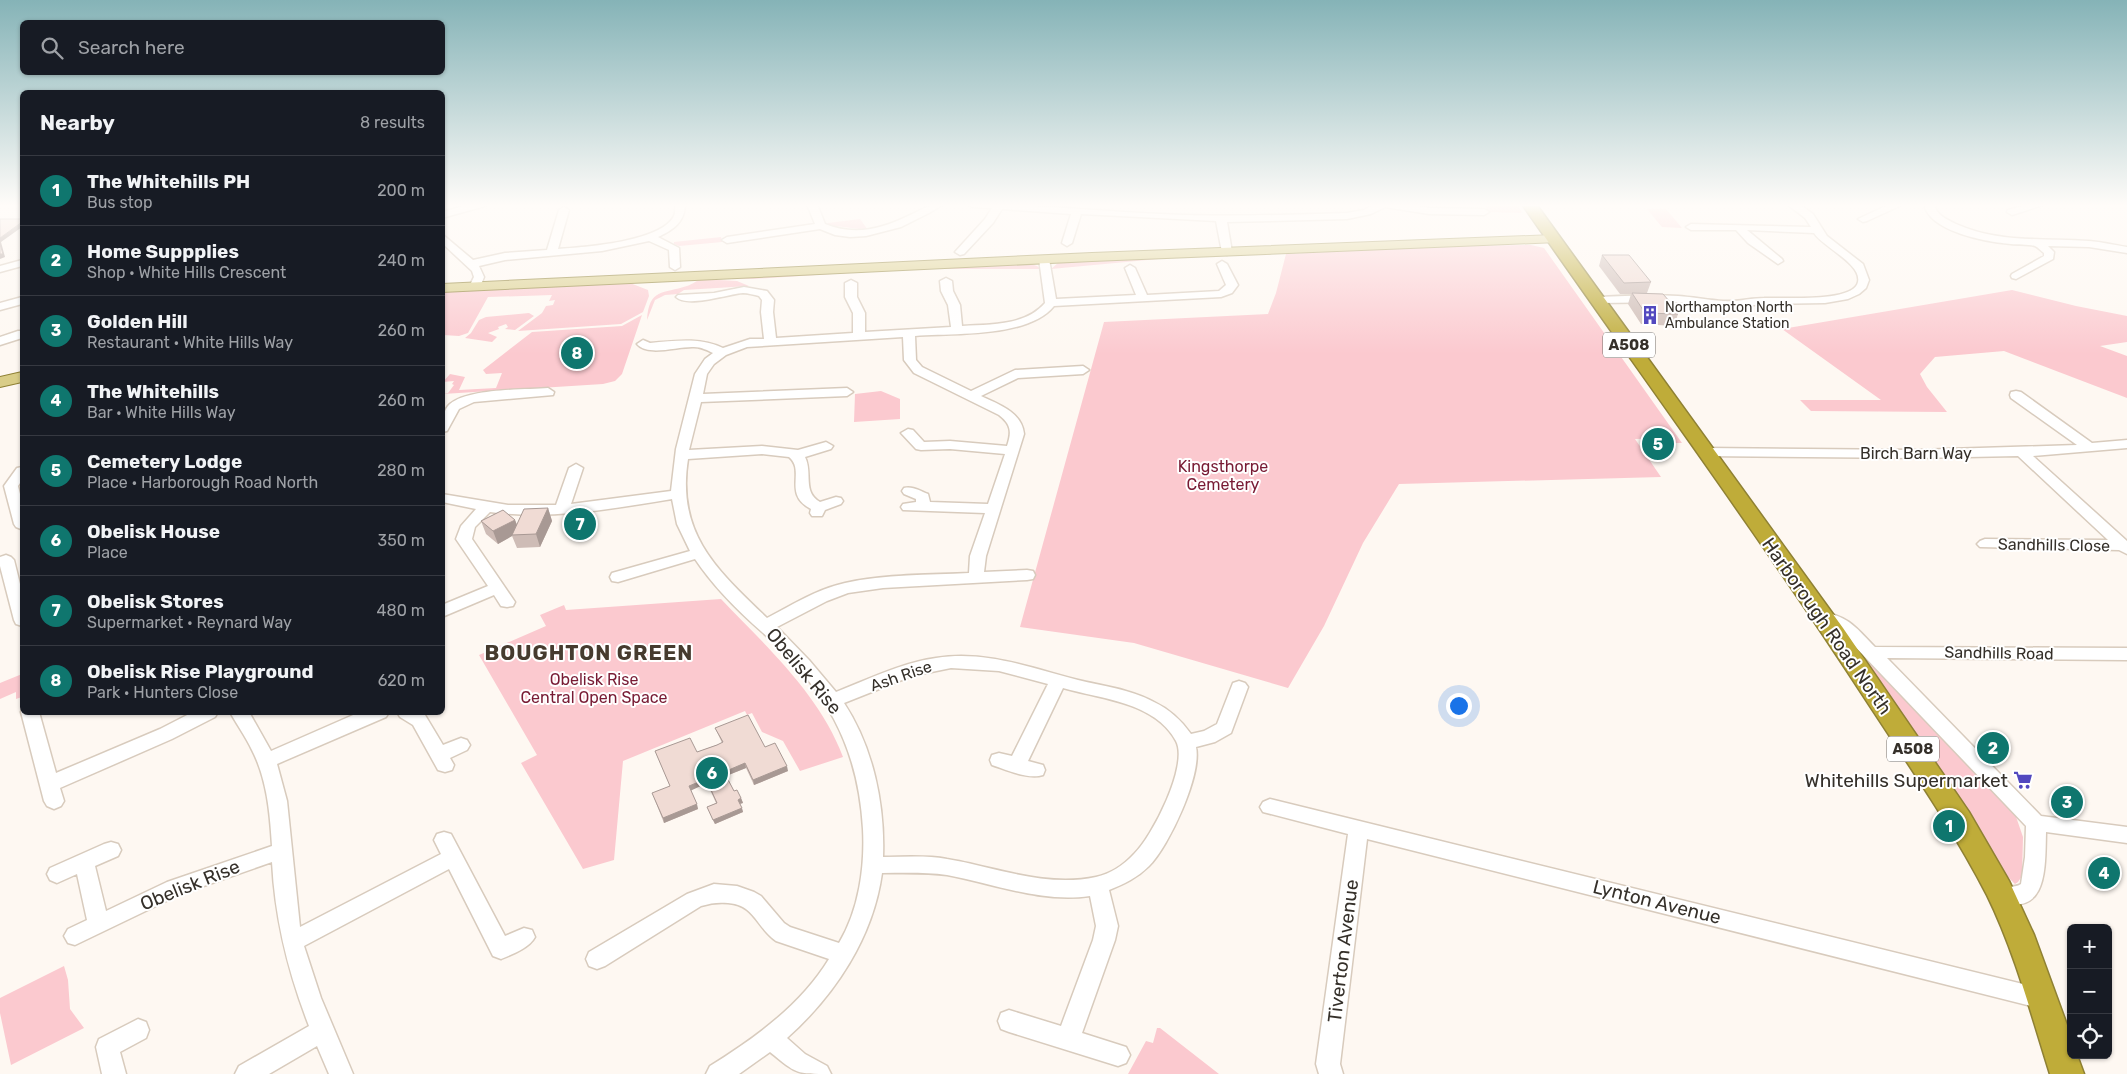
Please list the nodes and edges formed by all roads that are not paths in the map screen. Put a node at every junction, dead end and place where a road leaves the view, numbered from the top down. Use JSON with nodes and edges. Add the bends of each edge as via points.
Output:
{"nodes":[{"id":1,"x":461,"y":254,"type":"edge"},
{"id":2,"x":530,"y":254,"type":"edge"},
{"id":3,"x":674,"y":254,"type":"edge"},
{"id":4,"x":1224,"y":254,"type":"edge"},
{"id":5,"x":1307,"y":254,"type":"edge"},
{"id":6,"x":1564,"y":254,"type":"edge"},
{"id":7,"x":1769,"y":254,"type":"edge"},
{"id":8,"x":1844,"y":254,"type":"edge"},
{"id":9,"x":2050,"y":254,"type":"edge"},
{"id":10,"x":1044,"y":259,"type":"junction"},
{"id":11,"x":1778,"y":261,"type":"dead end"},
{"id":12,"x":1225,"y":262,"type":"junction"},
{"id":13,"x":20,"y":264,"type":"edge"},
{"id":14,"x":472,"y":264,"type":"junction"},
{"id":15,"x":661,"y":264,"type":"dead end"},
{"id":16,"x":1237,"y":268,"type":"dead end"},
{"id":17,"x":0,"y":269,"type":"edge"},
{"id":18,"x":1135,"y":272,"type":"dead end"},
{"id":19,"x":2016,"y":276,"type":"dead end"},
{"id":20,"x":476,"y":285,"type":"junction"},
{"id":21,"x":854,"y":285,"type":"dead end"},
{"id":22,"x":961,"y":285,"type":"dead end"},
{"id":23,"x":445,"y":288,"type":"edge"},
{"id":24,"x":690,"y":295,"type":"dead end"},
{"id":25,"x":1143,"y":299,"type":"junction"},
{"id":26,"x":1598,"y":300,"type":"junction"},
{"id":27,"x":20,"y":301,"type":"edge"},
{"id":28,"x":1051,"y":303,"type":"junction"},
{"id":29,"x":0,"y":308,"type":"edge"},
{"id":30,"x":957,"y":329,"type":"junction"},
{"id":31,"x":909,"y":332,"type":"junction"},
{"id":32,"x":20,"y":335,"type":"edge"},
{"id":33,"x":859,"y":335,"type":"junction"},
{"id":34,"x":770,"y":340,"type":"junction"},
{"id":35,"x":0,"y":341,"type":"edge"},
{"id":36,"x":644,"y":347,"type":"dead end"},
{"id":37,"x":722,"y":352,"type":"junction"},
{"id":38,"x":1076,"y":373,"type":"dead end"},
{"id":39,"x":20,"y":377,"type":"edge"},
{"id":40,"x":0,"y":382,"type":"edge"},
{"id":41,"x":838,"y":390,"type":"dead end"},
{"id":42,"x":548,"y":392,"type":"dead end"},
{"id":43,"x":2016,"y":395,"type":"dead end"},
{"id":44,"x":972,"y":396,"type":"junction"},
{"id":45,"x":695,"y":398,"type":"junction"},
{"id":46,"x":445,"y":423,"type":"edge"},
{"id":47,"x":908,"y":433,"type":"dead end"},
{"id":48,"x":2127,"y":444,"type":"edge"},
{"id":49,"x":826,"y":446,"type":"dead end"},
{"id":50,"x":2090,"y":448,"type":"junction"},
{"id":51,"x":1013,"y":451,"type":"junction"},
{"id":52,"x":1705,"y":452,"type":"junction"},
{"id":53,"x":2021,"y":452,"type":"junction"},
{"id":54,"x":682,"y":455,"type":"junction"},
{"id":55,"x":797,"y":456,"type":"junction"},
{"id":56,"x":576,"y":468,"type":"dead end"},
{"id":57,"x":20,"y":474,"type":"edge"},
{"id":58,"x":909,"y":491,"type":"dead end"},
{"id":59,"x":677,"y":494,"type":"junction"},
{"id":60,"x":445,"y":499,"type":"edge"},
{"id":61,"x":836,"y":501,"type":"dead end"},
{"id":62,"x":486,"y":507,"type":"junction"},
{"id":63,"x":562,"y":509,"type":"junction"},
{"id":64,"x":993,"y":509,"type":"junction"},
{"id":65,"x":20,"y":515,"type":"edge"},
{"id":66,"x":1985,"y":544,"type":"dead end"},
{"id":67,"x":2125,"y":547,"type":"edge"},
{"id":68,"x":699,"y":553,"type":"junction"},
{"id":69,"x":13,"y":566,"type":"edge"},
{"id":70,"x":1027,"y":575,"type":"dead end"},
{"id":71,"x":618,"y":577,"type":"dead end"},
{"id":72,"x":976,"y":578,"type":"junction"},
{"id":73,"x":497,"y":588,"type":"junction"},
{"id":74,"x":507,"y":602,"type":"dead end"},
{"id":75,"x":20,"y":608,"type":"edge"},
{"id":76,"x":445,"y":611,"type":"edge"},
{"id":77,"x":1824,"y":618,"type":"junction"},
{"id":78,"x":765,"y":626,"type":"junction"},
{"id":79,"x":1871,"y":653,"type":"junction"},
{"id":80,"x":2127,"y":654,"type":"edge"},
{"id":81,"x":1058,"y":681,"type":"junction"},
{"id":82,"x":1239,"y":687,"type":"dead end"},
{"id":83,"x":833,"y":701,"type":"junction"},
{"id":84,"x":31,"y":715,"type":"edge"},
{"id":85,"x":203,"y":715,"type":"edge"},
{"id":86,"x":241,"y":715,"type":"edge"},
{"id":87,"x":372,"y":715,"type":"edge"},
{"id":88,"x":411,"y":715,"type":"edge"},
{"id":89,"x":1186,"y":742,"type":"junction"},
{"id":90,"x":461,"y":745,"type":"dead end"},
{"id":91,"x":999,"y":760,"type":"dead end"},
{"id":92,"x":267,"y":762,"type":"junction"},
{"id":93,"x":1017,"y":765,"type":"junction"},
{"id":94,"x":1036,"y":770,"type":"dead end"},
{"id":95,"x":1270,"y":807,"type":"dead end"},
{"id":96,"x":2036,"y":823,"type":"junction"},
{"id":97,"x":1359,"y":828,"type":"junction"},
{"id":98,"x":2127,"y":835,"type":"edge"},
{"id":99,"x":110,"y":850,"type":"dead end"},
{"id":100,"x":283,"y":850,"type":"junction"},
{"id":101,"x":84,"y":862,"type":"junction"},
{"id":102,"x":873,"y":866,"type":"junction"},
{"id":103,"x":57,"y":874,"type":"dead end"},
{"id":104,"x":1098,"y":886,"type":"junction"},
{"id":105,"x":2001,"y":894,"type":"junction"},
{"id":106,"x":98,"y":924,"type":"junction"},
{"id":107,"x":75,"y":936,"type":"dead end"},
{"id":108,"x":524,"y":937,"type":"dead end"},
{"id":109,"x":293,"y":941,"type":"junction"},
{"id":110,"x":843,"y":954,"type":"junction"},
{"id":111,"x":597,"y":959,"type":"dead end"},
{"id":112,"x":2043,"y":998,"type":"junction"},
{"id":113,"x":1009,"y":1020,"type":"dead end"},
{"id":114,"x":138,"y":1030,"type":"dead end"},
{"id":115,"x":324,"y":1030,"type":"junction"},
{"id":116,"x":772,"y":1039,"type":"junction"},
{"id":117,"x":1068,"y":1039,"type":"junction"},
{"id":118,"x":1118,"y":1055,"type":"dead end"},
{"id":119,"x":114,"y":1074,"type":"edge"},
{"id":120,"x":247,"y":1074,"type":"edge"},
{"id":121,"x":341,"y":1074,"type":"edge"},
{"id":122,"x":718,"y":1074,"type":"edge"},
{"id":123,"x":819,"y":1074,"type":"edge"},
{"id":124,"x":1331,"y":1074,"type":"edge"},
{"id":125,"x":2067,"y":1074,"type":"edge"}],
"edges":[{"from":1,"to":14,"type":"street"},
{"from":2,"to":14,"type":"street"},
{"from":3,"to":15,"type":"street","via":[[675,265]]},
{"from":4,"to":12,"type":"street"},
{"from":5,"to":12,"type":"main road"},
{"from":6,"to":26,"type":"highway","number":"A508"},
{"from":7,"to":11,"type":"street"},
{"from":8,"to":26,"type":"street","via":[[1864,275],[1864,283],[1856,292],[1844,297],[1732,305],[1677,298]]},
{"from":9,"to":19,"type":"street"},
{"from":10,"to":12,"type":"main road"},
{"from":10,"to":20,"type":"main road"},
{"from":10,"to":28,"type":"street"},
{"from":12,"to":16,"type":"street"},
{"from":12,"to":25,"type":"street","via":[[1232,285],[1228,291]]},
{"from":13,"to":17,"type":"street"},
{"from":14,"to":20,"type":"street","via":[[479,274]]},
{"from":18,"to":25,"type":"street"},
{"from":20,"to":23,"type":"main road"},
{"from":21,"to":33,"type":"street","via":[[851,297],[859,313]]},
{"from":22,"to":30,"type":"street","via":[[946,284],[954,305]]},
{"from":24,"to":34,"type":"street","via":[[714,296],[744,290],[763,293],[768,300]]},
{"from":25,"to":28,"type":"street"},
{"from":26,"to":52,"type":"highway","number":"A508"},
{"from":27,"to":29,"type":"street"},
{"from":28,"to":30,"type":"street","name":"Obelisk Rise","via":[[1036,317],[1020,323]]},
{"from":30,"to":31,"type":"street","name":"Obelisk Rise"},
{"from":31,"to":33,"type":"street","name":"Obelisk Rise"},
{"from":31,"to":44,"type":"street","via":[[912,365],[927,376]]},
{"from":32,"to":35,"type":"street"},
{"from":33,"to":34,"type":"street","name":"Obelisk Rise"},
{"from":34,"to":37,"type":"street","name":"Obelisk Rise"},
{"from":36,"to":37,"type":"street","via":[[693,343]]},
{"from":37,"to":45,"type":"street","name":"Obelisk Rise","via":[[703,369]]},
{"from":38,"to":44,"type":"street","via":[[1015,374]]},
{"from":39,"to":40,"type":"main road"},
{"from":41,"to":45,"type":"street","via":[[804,395]]},
{"from":42,"to":46,"type":"street","via":[[531,399],[480,396],[464,400]]},
{"from":43,"to":50,"type":"street"},
{"from":44,"to":51,"type":"street","via":[[1004,412],[1016,423],[1018,433]]},
{"from":45,"to":54,"type":"street","name":"Obelisk Rise"},
{"from":47,"to":51,"type":"street","via":[[921,446],[950,445]]},
{"from":48,"to":50,"type":"street","name":"Birch Barn Way"},
{"from":49,"to":55,"type":"street"},
{"from":50,"to":53,"type":"street","name":"Birch Barn Way"},
{"from":51,"to":64,"type":"street"},
{"from":52,"to":53,"type":"street","name":"Birch Barn Way"},
{"from":52,"to":77,"type":"highway","name":"Harborough Road North","number":"A508"},
{"from":53,"to":67,"type":"street"},
{"from":54,"to":55,"type":"street","via":[[762,450]]},
{"from":54,"to":59,"type":"street","name":"Obelisk Rise"},
{"from":55,"to":61,"type":"street","via":[[802,463],[802,494],[808,502],[818,510]]},
{"from":56,"to":63,"type":"street"},
{"from":57,"to":65,"type":"street","via":[[11,486]]},
{"from":58,"to":64,"type":"street","via":[[923,497],[916,507]]},
{"from":59,"to":63,"type":"street"},
{"from":59,"to":68,"type":"street","name":"Obelisk Rise","via":[[684,525]]},
{"from":60,"to":62,"type":"street"},
{"from":62,"to":63,"type":"street"},
{"from":62,"to":73,"type":"street","via":[[467,527],[464,535]]},
{"from":64,"to":72,"type":"street","via":[[978,556]]},
{"from":66,"to":67,"type":"street","name":"Sandhills Close"},
{"from":68,"to":71,"type":"street"},
{"from":68,"to":78,"type":"street","name":"Obelisk Rise"},
{"from":69,"to":75,"type":"street"},
{"from":70,"to":72,"type":"street"},
{"from":72,"to":78,"type":"street","via":[[846,588]]},
{"from":73,"to":74,"type":"street"},
{"from":73,"to":76,"type":"street"},
{"from":77,"to":79,"type":"street","via":[[1839,622]]},
{"from":77,"to":105,"type":"highway","name":"Harborough Road North","number":"A508","via":[[1932,778]]},
{"from":78,"to":83,"type":"street","name":"Obelisk Rise"},
{"from":79,"to":80,"type":"street","name":"Sandhills Road"},
{"from":79,"to":96,"type":"street"},
{"from":81,"to":83,"type":"street","name":"Ash Rise","via":[[982,663],[951,662],[911,670]]},
{"from":81,"to":89,"type":"street","name":"Ash Rise","via":[[1134,700],[1162,716]]},
{"from":81,"to":93,"type":"street"},
{"from":82,"to":89,"type":"street","via":[[1225,728],[1209,737]]},
{"from":83,"to":102,"type":"street","name":"Obelisk Rise","via":[[863,768],[871,811]]},
{"from":84,"to":85,"type":"street","via":[[52,793]]},
{"from":86,"to":92,"type":"street"},
{"from":87,"to":92,"type":"street"},
{"from":88,"to":90,"type":"street","via":[[419,720],[442,760]]},
{"from":89,"to":104,"type":"street","via":[[1187,765],[1183,785],[1151,847],[1126,873]]},
{"from":91,"to":93,"type":"street"},
{"from":92,"to":100,"type":"street","via":[[278,804]]},
{"from":93,"to":94,"type":"street"},
{"from":95,"to":97,"type":"street","name":"Lynton Avenue"},
{"from":96,"to":98,"type":"street"},
{"from":96,"to":105,"type":"street","via":[[2031,887],[2020,895]]},
{"from":97,"to":112,"type":"street","name":"Lynton Avenue"},
{"from":97,"to":124,"type":"street","name":"Tiverton Avenue","via":[[1328,1064]]},
{"from":99,"to":101,"type":"street"},
{"from":100,"to":106,"type":"street","name":"Obelisk Rise","via":[[174,888]]},
{"from":100,"to":109,"type":"street","via":[[287,911]]},
{"from":101,"to":103,"type":"street"},
{"from":101,"to":106,"type":"street"},
{"from":102,"to":104,"type":"street","via":[[930,864],[1054,890]]},
{"from":102,"to":110,"type":"street","name":"Obelisk Rise","via":[[866,904]]},
{"from":104,"to":117,"type":"street","via":[[1107,926]]},
{"from":105,"to":112,"type":"highway","name":"Harborough Road North","number":"A508"},
{"from":106,"to":107,"type":"street","name":"Obelisk Rise"},
{"from":108,"to":109,"type":"street","via":[[501,949],[448,848]]},
{"from":109,"to":115,"type":"street"},
{"from":110,"to":111,"type":"street","via":[[777,930],[747,898],[714,893],[694,900]]},
{"from":110,"to":116,"type":"street","name":"Obelisk Rise","via":[[811,1001]]},
{"from":112,"to":125,"type":"highway","name":"Harborough Road North","number":"A508"},
{"from":113,"to":117,"type":"street"},
{"from":114,"to":119,"type":"street","via":[[107,1047]]},
{"from":115,"to":120,"type":"street"},
{"from":115,"to":121,"type":"street"},
{"from":116,"to":122,"type":"street","name":"Obelisk Rise"},
{"from":116,"to":123,"type":"street","via":[[797,1062]]},
{"from":117,"to":118,"type":"street"}]}
